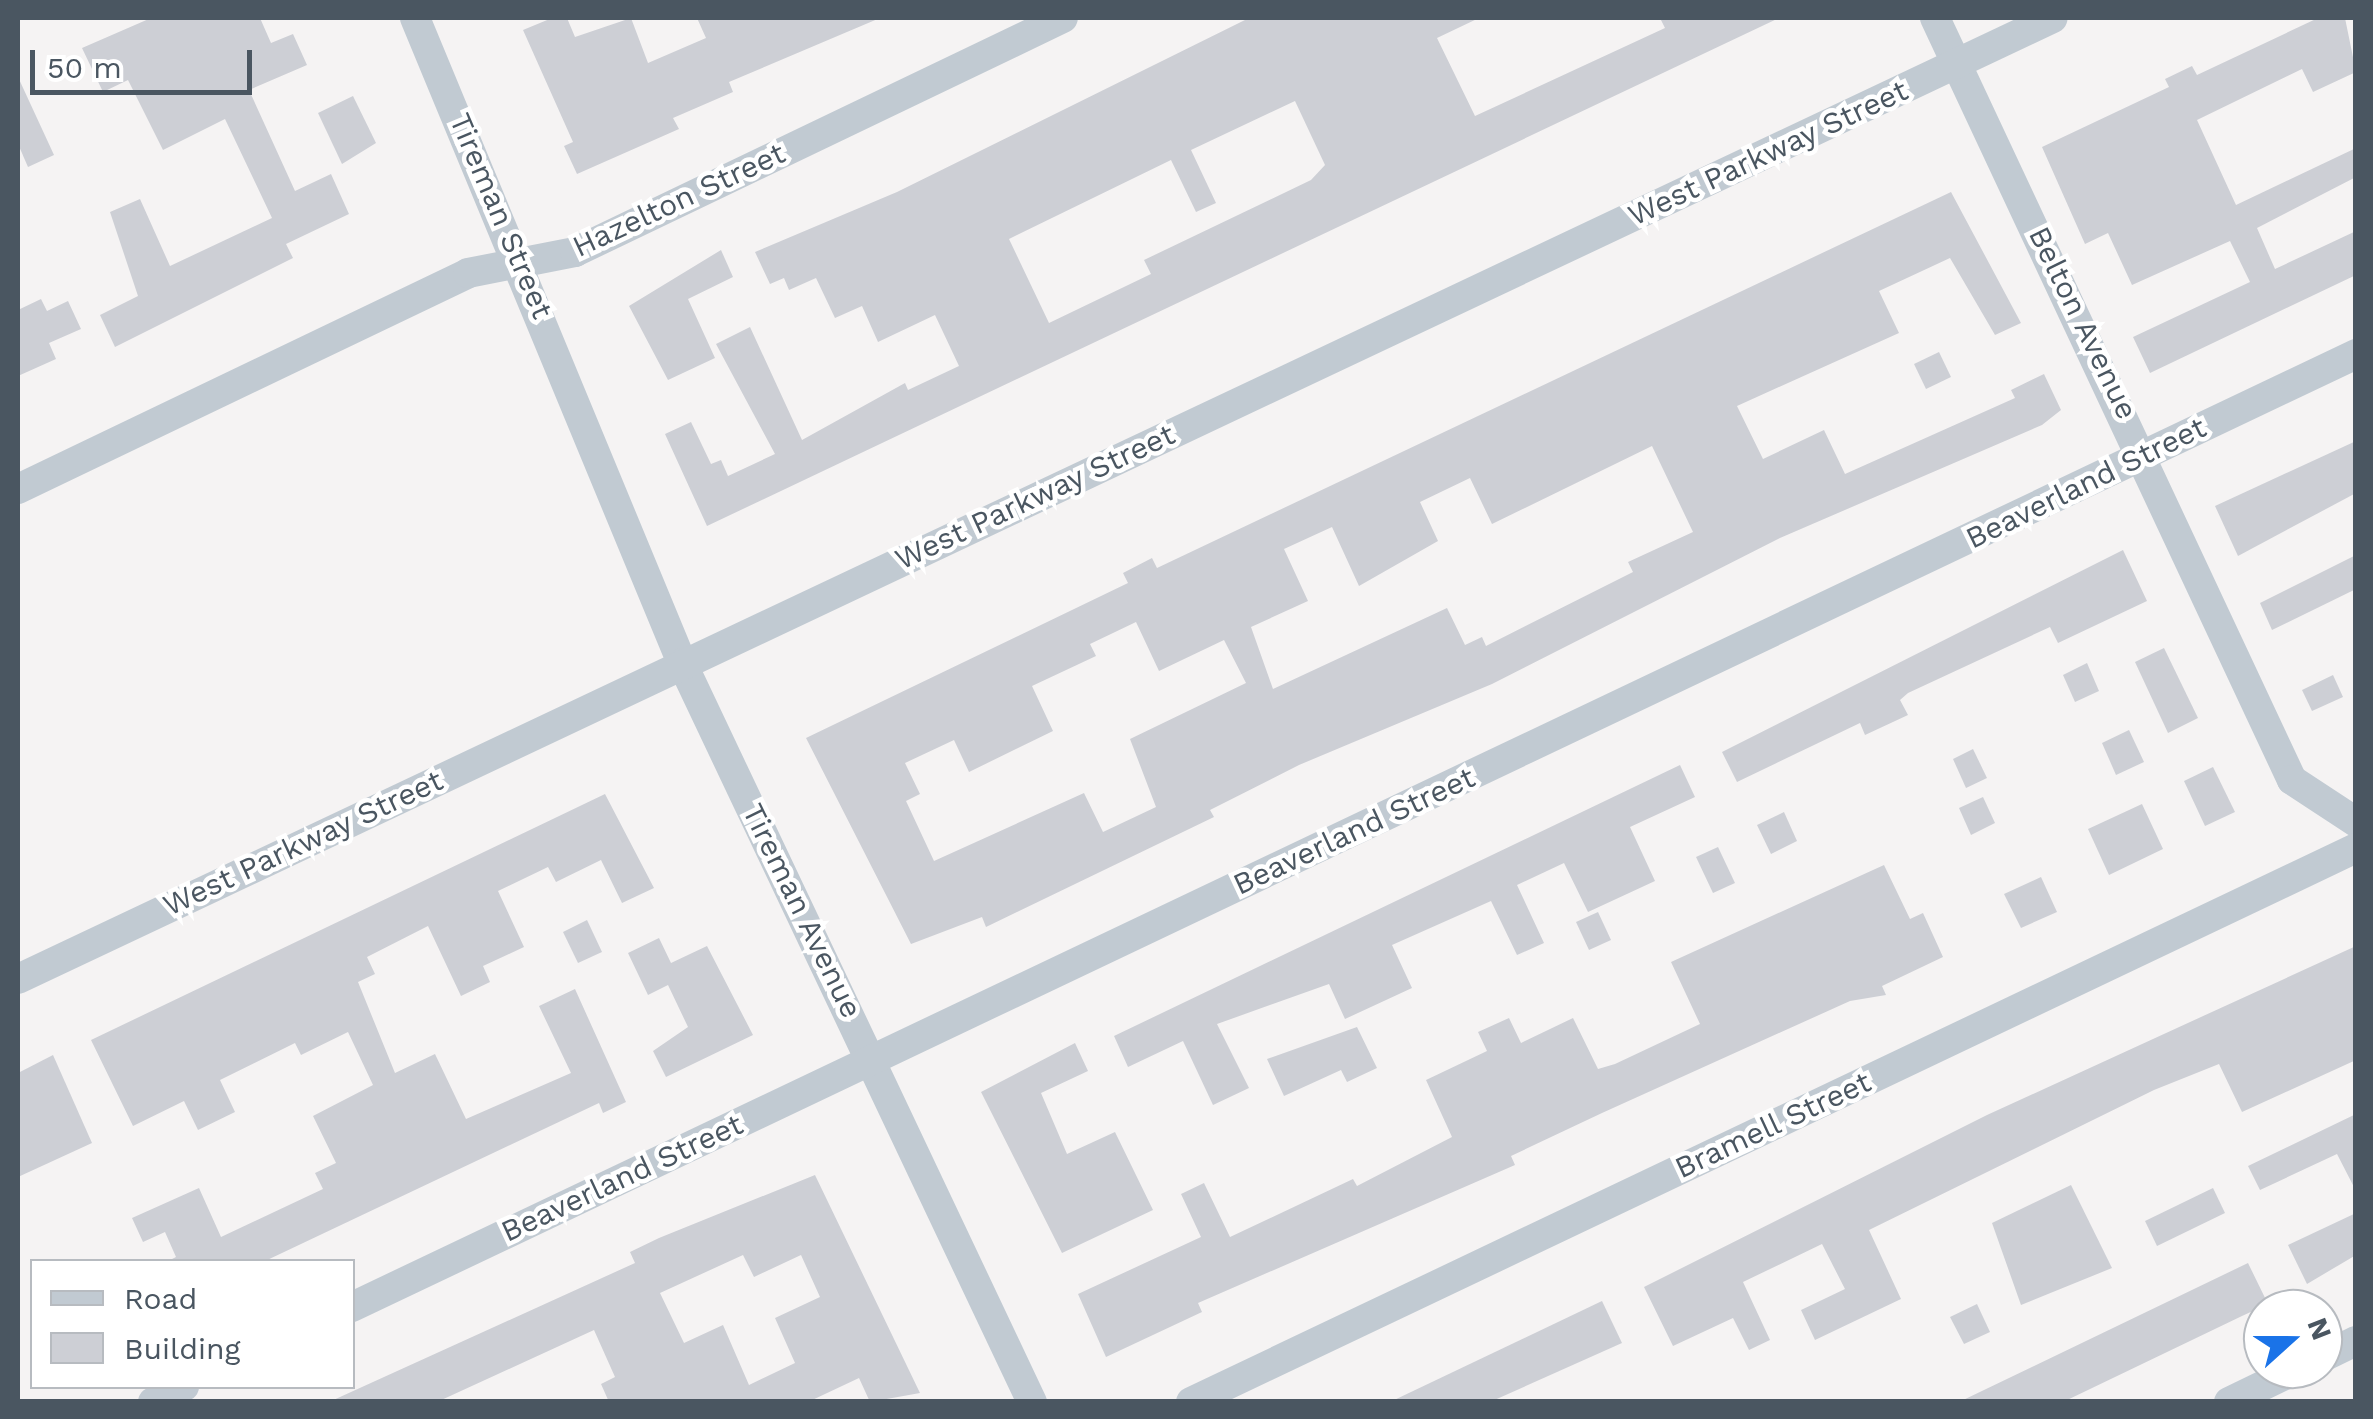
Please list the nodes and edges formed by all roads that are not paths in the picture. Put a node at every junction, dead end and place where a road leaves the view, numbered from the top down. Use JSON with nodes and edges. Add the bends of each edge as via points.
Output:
{"nodes":[{"id":1,"x":415,"y":18,"type":"edge"},
{"id":2,"x":1063,"y":18,"type":"edge"},
{"id":3,"x":1935,"y":18,"type":"edge"},
{"id":4,"x":2054,"y":18,"type":"edge"},
{"id":5,"x":1958,"y":64,"type":"junction"},
{"id":6,"x":523,"y":262,"type":"junction"},
{"id":7,"x":2356,"y":354,"type":"edge"},
{"id":8,"x":580,"y":418,"type":"joint"},
{"id":9,"x":2146,"y":454,"type":"junction"},
{"id":10,"x":18,"y":489,"type":"edge"},
{"id":11,"x":682,"y":664,"type":"junction"},
{"id":12,"x":2356,"y":822,"type":"edge"},
{"id":13,"x":2356,"y":848,"type":"edge"},
{"id":14,"x":18,"y":979,"type":"edge"},
{"id":15,"x":874,"y":1059,"type":"junction"},
{"id":16,"x":355,"y":1305,"type":"edge"},
{"id":17,"x":178,"y":1389,"type":"edge"},
{"id":18,"x":2256,"y":1389,"type":"edge"},
{"id":19,"x":153,"y":1402,"type":"edge"},
{"id":20,"x":1032,"y":1402,"type":"edge"},
{"id":21,"x":1191,"y":1402,"type":"edge"},
{"id":22,"x":2229,"y":1402,"type":"edge"}],
"edges":[{"from":1,"to":6,"type":"street","name":"Tireman Street"},
{"from":2,"to":6,"type":"street","name":"Hazelton Street","via":[[576,252]]},
{"from":3,"to":5,"type":"street","name":"Belton Avenue"},
{"from":4,"to":5,"type":"street","name":"West Parkway Street"},
{"from":5,"to":9,"type":"street","name":"Belton Avenue"},
{"from":5,"to":11,"type":"street","name":"West Parkway Street"},
{"from":6,"to":8,"type":"street","name":"Tireman Street"},
{"from":6,"to":10,"type":"street","name":"Hazelton Street","via":[[468,274]]},
{"from":7,"to":9,"type":"street","name":"Beaverland Street"},
{"from":8,"to":11,"type":"street","name":"Tireman Avenue"},
{"from":9,"to":12,"type":"street","name":"Belton Avenue","via":[[2292,780]]},
{"from":9,"to":15,"type":"street","name":"Beaverland Street"},
{"from":11,"to":14,"type":"street","name":"West Parkway Street"},
{"from":11,"to":15,"type":"street","name":"Tireman Avenue"},
{"from":13,"to":21,"type":"street","name":"Bramell Street"},
{"from":15,"to":16,"type":"street","name":"Beaverland Street"},
{"from":15,"to":20,"type":"street","name":"Tireman Avenue"},
{"from":17,"to":19,"type":"street"},
{"from":18,"to":22,"type":"street"}]}
